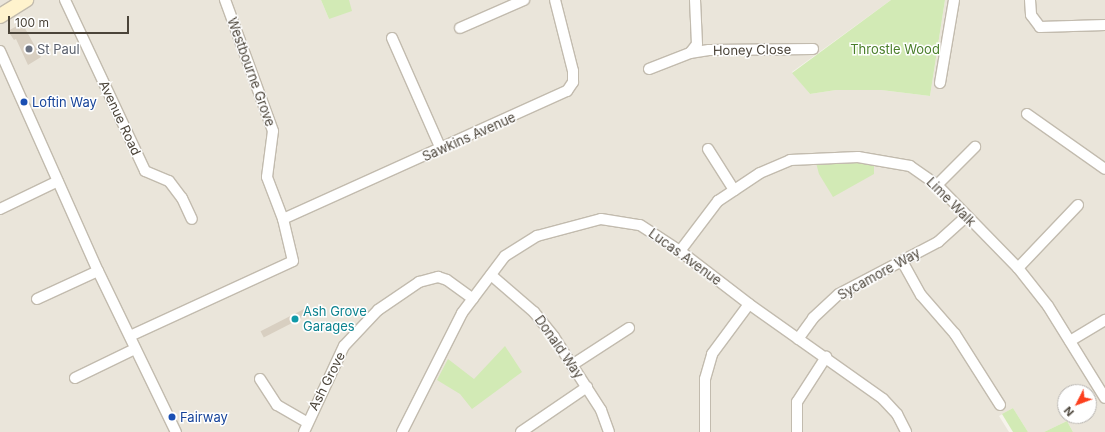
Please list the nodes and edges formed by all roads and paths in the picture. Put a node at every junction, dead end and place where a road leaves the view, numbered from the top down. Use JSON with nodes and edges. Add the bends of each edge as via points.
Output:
{"nodes":[{"id":1,"x":26,"y":0,"type":"edge"},
{"id":2,"x":65,"y":0,"type":"edge"},
{"id":3,"x":225,"y":0,"type":"edge"},
{"id":4,"x":524,"y":0,"type":"edge"},
{"id":5,"x":555,"y":0,"type":"edge"},
{"id":6,"x":695,"y":0,"type":"edge"},
{"id":7,"x":954,"y":0,"type":"edge"},
{"id":8,"x":1030,"y":0,"type":"edge"},
{"id":9,"x":0,"y":16,"type":"edge"},
{"id":10,"x":1105,"y":25,"type":"edge"},
{"id":11,"x":460,"y":28,"type":"dead end"},
{"id":12,"x":392,"y":38,"type":"dead end"},
{"id":13,"x":813,"y":50,"type":"dead end"},
{"id":14,"x":0,"y":51,"type":"edge"},
{"id":15,"x":690,"y":53,"type":"junction"},
{"id":16,"x":650,"y":69,"type":"dead end"},
{"id":17,"x":940,"y":83,"type":"dead end"},
{"id":18,"x":1027,"y":114,"type":"dead end"},
{"id":19,"x":975,"y":146,"type":"dead end"},
{"id":20,"x":441,"y":149,"type":"junction"},
{"id":21,"x":708,"y":149,"type":"dead end"},
{"id":22,"x":1105,"y":169,"type":"edge"},
{"id":23,"x":58,"y":181,"type":"junction"},
{"id":24,"x":937,"y":185,"type":"junction"},
{"id":25,"x":734,"y":190,"type":"junction"},
{"id":26,"x":1078,"y":205,"type":"dead end"},
{"id":27,"x":0,"y":209,"type":"edge"},
{"id":28,"x":966,"y":217,"type":"junction"},
{"id":29,"x":192,"y":219,"type":"dead end"},
{"id":30,"x":283,"y":219,"type":"junction"},
{"id":31,"x":680,"y":251,"type":"junction"},
{"id":32,"x":902,"y":261,"type":"junction"},
{"id":33,"x":1018,"y":268,"type":"junction"},
{"id":34,"x":98,"y":270,"type":"junction"},
{"id":35,"x":491,"y":275,"type":"junction"},
{"id":36,"x":37,"y":299,"type":"dead end"},
{"id":37,"x":473,"y":299,"type":"junction"},
{"id":38,"x":749,"y":304,"type":"junction"},
{"id":39,"x":1105,"y":320,"type":"edge"},
{"id":40,"x":629,"y":328,"type":"dead end"},
{"id":41,"x":130,"y":336,"type":"junction"},
{"id":42,"x":798,"y":338,"type":"junction"},
{"id":43,"x":1070,"y":341,"type":"junction"},
{"id":44,"x":136,"y":349,"type":"junction"},
{"id":45,"x":826,"y":357,"type":"junction"},
{"id":46,"x":572,"y":365,"type":"junction"},
{"id":47,"x":75,"y":378,"type":"dead end"},
{"id":48,"x":260,"y":379,"type":"dead end"},
{"id":49,"x":587,"y":387,"type":"junction"},
{"id":50,"x":1105,"y":398,"type":"edge"},
{"id":51,"x":1000,"y":405,"type":"dead end"},
{"id":52,"x":305,"y":427,"type":"edge"},
{"id":53,"x":176,"y":432,"type":"edge"},
{"id":54,"x":402,"y":432,"type":"edge"},
{"id":55,"x":521,"y":432,"type":"edge"},
{"id":56,"x":609,"y":432,"type":"edge"},
{"id":57,"x":705,"y":432,"type":"edge"},
{"id":58,"x":797,"y":432,"type":"edge"},
{"id":59,"x":906,"y":432,"type":"edge"}],
"edges":[{"from":1,"to":9,"type":"main road"},
{"from":2,"to":29,"type":"street","name":"Avenue Road","via":[[145,171],[169,181],[182,198]]},
{"from":3,"to":30,"type":"street","name":"Westbourne Grove","via":[[273,131],[267,177]]},
{"from":4,"to":11,"type":"street"},
{"from":5,"to":20,"type":"street","name":"Sawkins Avenue","via":[[573,70],[573,82],[568,91]]},
{"from":6,"to":15,"type":"street","name":"Honey Close","via":[[697,44]]},
{"from":7,"to":17,"type":"street"},
{"from":8,"to":10,"type":"street","via":[[1030,15],[1040,27]]},
{"from":12,"to":20,"type":"street"},
{"from":13,"to":15,"type":"street","name":"Honey Close","via":[[709,50]]},
{"from":14,"to":23,"type":"street"},
{"from":15,"to":16,"type":"street","name":"Honey Close"},
{"from":18,"to":22,"type":"street"},
{"from":19,"to":24,"type":"street"},
{"from":20,"to":30,"type":"street","name":"Sawkins Avenue"},
{"from":21,"to":25,"type":"street"},
{"from":23,"to":27,"type":"street"},
{"from":23,"to":34,"type":"street"},
{"from":24,"to":25,"type":"street","name":"Lime Walk","via":[[910,166],[885,159],[821,156],[790,160],[760,173]]},
{"from":24,"to":28,"type":"street","name":"Lime Walk"},
{"from":25,"to":31,"type":"street","name":"Lime Walk","via":[[706,214]]},
{"from":26,"to":33,"type":"street"},
{"from":28,"to":32,"type":"street","name":"Sycamore Way","via":[[938,242]]},
{"from":28,"to":33,"type":"street","name":"Lime Walk"},
{"from":30,"to":41,"type":"street","name":"Westbourne Grove","via":[[293,261]]},
{"from":31,"to":35,"type":"street","name":"Lucas Avenue","via":[[640,225],[601,219],[529,239],[506,256]]},
{"from":31,"to":38,"type":"street","name":"Lucas Avenue"},
{"from":32,"to":42,"type":"street","name":"Sycamore Way","via":[[840,294],[813,318]]},
{"from":32,"to":51,"type":"street","via":[[921,295],[955,334]]},
{"from":33,"to":43,"type":"street","name":"Lime Walk"},
{"from":34,"to":36,"type":"street"},
{"from":34,"to":41,"type":"street"},
{"from":35,"to":37,"type":"street","name":"Lucas Avenue"},
{"from":35,"to":46,"type":"street","name":"Donald Way","via":[[534,312]]},
{"from":37,"to":52,"type":"street","name":"Ash Grove","via":[[448,280],[438,277],[419,282],[378,310],[344,346]]},
{"from":37,"to":54,"type":"street","name":"Lucas Avenue","via":[[455,327]]},
{"from":38,"to":42,"type":"street","name":"Lucas Avenue"},
{"from":38,"to":57,"type":"street","via":[[712,354],[705,379]]},
{"from":39,"to":43,"type":"street"},
{"from":40,"to":46,"type":"street"},
{"from":41,"to":44,"type":"street"},
{"from":42,"to":45,"type":"street","name":"Lucas Avenue"},
{"from":43,"to":50,"type":"street","name":"Lime Walk"},
{"from":44,"to":47,"type":"street"},
{"from":44,"to":53,"type":"street"},
{"from":45,"to":58,"type":"street","via":[[797,402]]},
{"from":45,"to":59,"type":"street","name":"Lucas Avenue","via":[[883,399],[897,414]]},
{"from":46,"to":49,"type":"street","name":"Donald Way"},
{"from":48,"to":52,"type":"street","via":[[277,405]]},
{"from":49,"to":55,"type":"street"},
{"from":49,"to":56,"type":"street","name":"Donald Way"}]}
